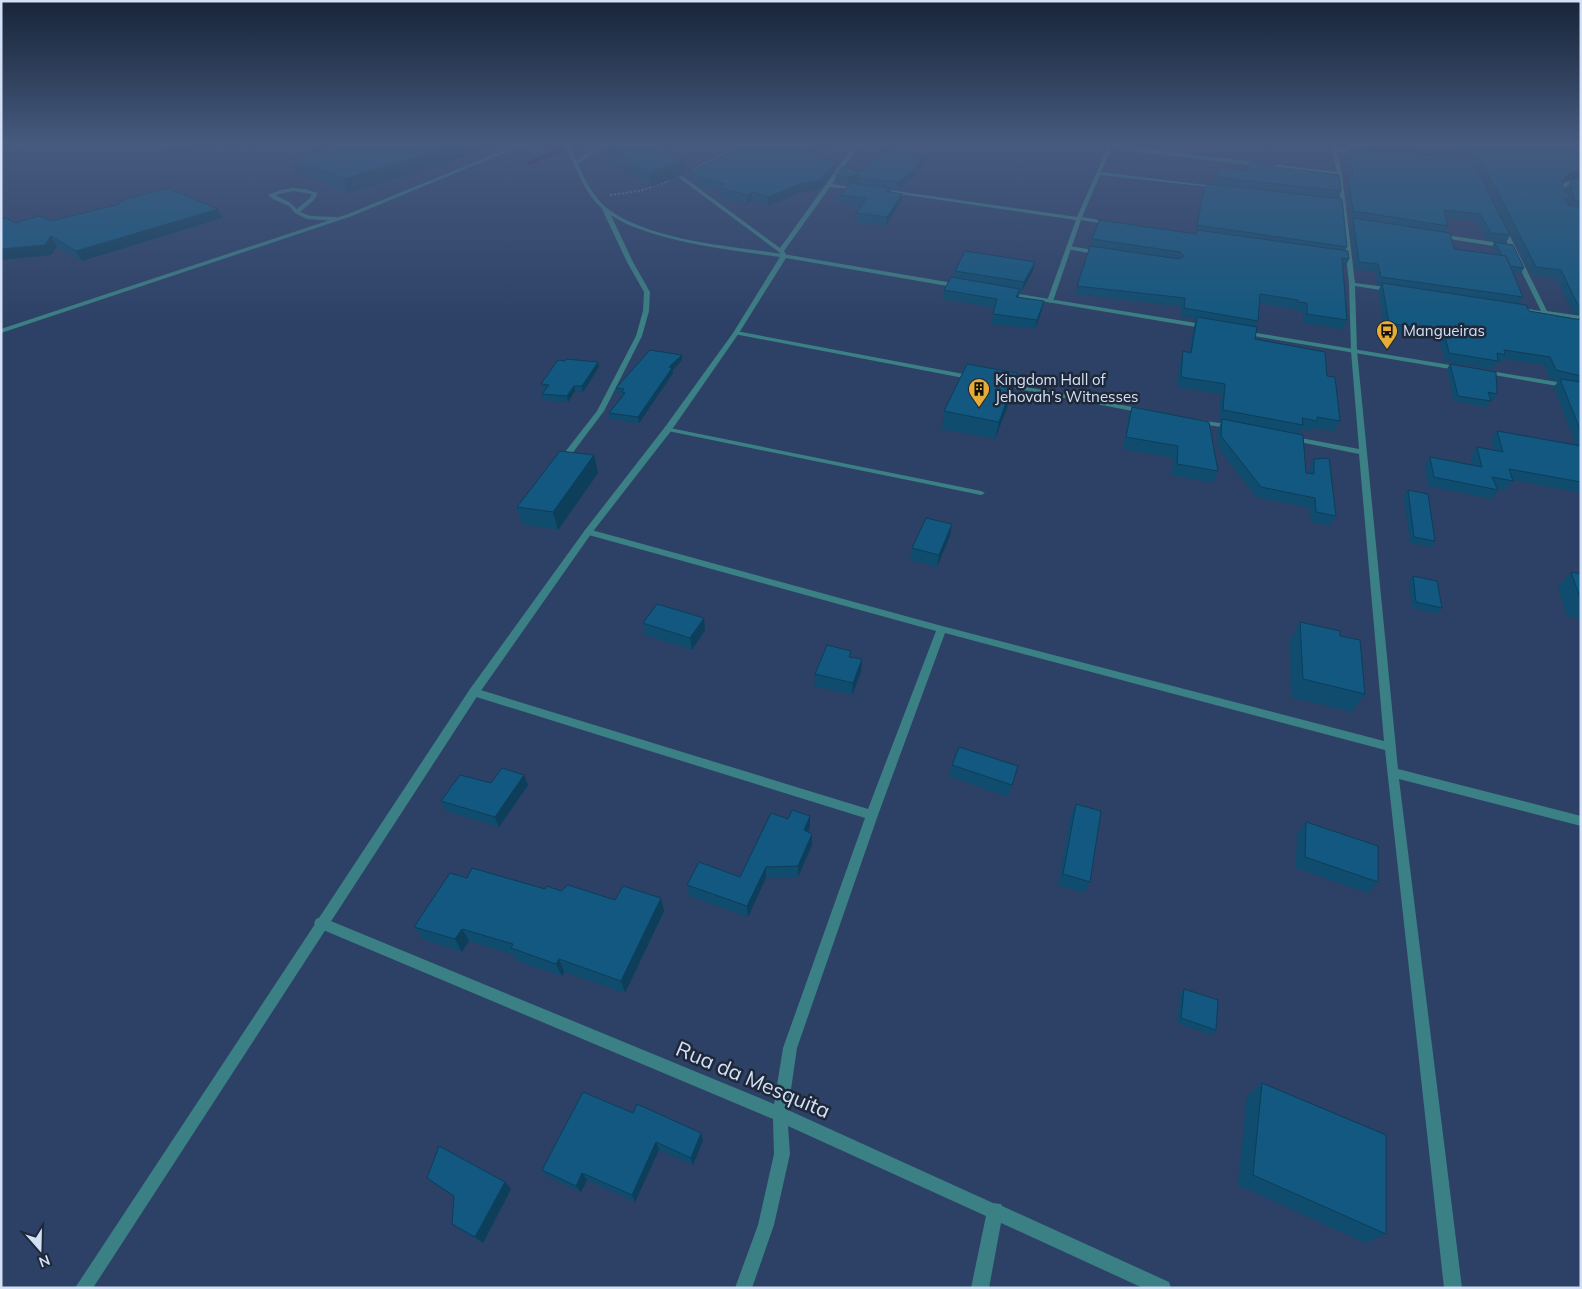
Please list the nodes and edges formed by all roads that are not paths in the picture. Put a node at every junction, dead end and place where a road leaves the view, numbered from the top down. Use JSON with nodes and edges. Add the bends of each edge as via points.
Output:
{"nodes":[{"id":1,"x":292,"y":204,"type":"edge"},
{"id":2,"x":306,"y":204,"type":"edge"},
{"id":3,"x":373,"y":204,"type":"edge"},
{"id":4,"x":601,"y":204,"type":"edge"},
{"id":5,"x":716,"y":204,"type":"edge"},
{"id":6,"x":816,"y":204,"type":"edge"},
{"id":7,"x":972,"y":204,"type":"edge"},
{"id":8,"x":1085,"y":204,"type":"edge"},
{"id":9,"x":1343,"y":204,"type":"edge"},
{"id":10,"x":605,"y":209,"type":"junction"},
{"id":11,"x":297,"y":212,"type":"junction"},
{"id":12,"x":336,"y":219,"type":"junction"},
{"id":13,"x":1079,"y":219,"type":"junction"},
{"id":14,"x":1344,"y":221,"type":"junction"},
{"id":15,"x":1500,"y":221,"type":"edge"},
{"id":16,"x":1354,"y":223,"type":"edge"},
{"id":17,"x":1117,"y":224,"type":"edge"},
{"id":18,"x":1433,"y":235,"type":"edge"},
{"id":19,"x":1512,"y":247,"type":"junction"},
{"id":20,"x":1069,"y":248,"type":"junction"},
{"id":21,"x":782,"y":254,"type":"junction"},
{"id":22,"x":1108,"y":254,"type":"edge"},
{"id":23,"x":1338,"y":255,"type":"edge"},
{"id":24,"x":1348,"y":256,"type":"junction"},
{"id":25,"x":1352,"y":284,"type":"junction"},
{"id":26,"x":964,"y":287,"type":"edge"},
{"id":27,"x":1400,"y":292,"type":"edge"},
{"id":28,"x":1002,"y":293,"type":"edge"},
{"id":29,"x":1050,"y":301,"type":"junction"},
{"id":30,"x":1506,"y":308,"type":"edge"},
{"id":31,"x":1544,"y":313,"type":"junction"},
{"id":32,"x":1581,"y":318,"type":"edge"},
{"id":33,"x":1217,"y":329,"type":"edge"},
{"id":34,"x":1,"y":331,"type":"edge"},
{"id":35,"x":1236,"y":332,"type":"edge"},
{"id":36,"x":736,"y":333,"type":"junction"},
{"id":37,"x":1354,"y":351,"type":"junction"},
{"id":38,"x":981,"y":380,"type":"edge"},
{"id":39,"x":990,"y":382,"type":"edge"},
{"id":40,"x":1581,"y":388,"type":"edge"},
{"id":41,"x":1147,"y":411,"type":"edge"},
{"id":42,"x":1186,"y":419,"type":"edge"},
{"id":43,"x":668,"y":429,"type":"junction"},
{"id":44,"x":1245,"y":430,"type":"edge"},
{"id":45,"x":1284,"y":437,"type":"edge"},
{"id":46,"x":1363,"y":452,"type":"junction"},
{"id":47,"x":556,"y":469,"type":"edge"},
{"id":48,"x":981,"y":493,"type":"dead end"},
{"id":49,"x":588,"y":532,"type":"junction"},
{"id":50,"x":942,"y":629,"type":"junction"},
{"id":51,"x":474,"y":692,"type":"junction"},
{"id":52,"x":1390,"y":747,"type":"junction"},
{"id":53,"x":1394,"y":773,"type":"junction"},
{"id":54,"x":872,"y":815,"type":"junction"},
{"id":55,"x":1581,"y":821,"type":"edge"},
{"id":56,"x":321,"y":924,"type":"junction"},
{"id":57,"x":780,"y":1114,"type":"junction"},
{"id":58,"x":995,"y":1210,"type":"junction"},
{"id":59,"x":83,"y":1288,"type":"edge"},
{"id":60,"x":743,"y":1288,"type":"edge"},
{"id":61,"x":980,"y":1288,"type":"edge"},
{"id":62,"x":1164,"y":1288,"type":"edge"},
{"id":63,"x":1454,"y":1288,"type":"edge"}],
"edges":[{"from":1,"to":11,"type":"street"},
{"from":2,"to":11,"type":"street"},
{"from":3,"to":12,"type":"street"},
{"from":4,"to":10,"type":"street"},
{"from":5,"to":21,"type":"street"},
{"from":6,"to":21,"type":"street"},
{"from":7,"to":13,"type":"street"},
{"from":8,"to":13,"type":"street"},
{"from":9,"to":14,"type":"street"},
{"from":10,"to":21,"type":"street","via":[[624,221],[656,232]]},
{"from":10,"to":47,"type":"street","via":[[647,292],[646,311],[639,336],[600,411]]},
{"from":11,"to":12,"type":"street","via":[[309,218]]},
{"from":12,"to":34,"type":"street"},
{"from":13,"to":17,"type":"street"},
{"from":13,"to":20,"type":"street"},
{"from":14,"to":16,"type":"street"},
{"from":14,"to":24,"type":"street"},
{"from":15,"to":19,"type":"street"},
{"from":18,"to":19,"type":"street"},
{"from":19,"to":31,"type":"street"},
{"from":20,"to":22,"type":"street"},
{"from":20,"to":29,"type":"street"},
{"from":21,"to":26,"type":"street"},
{"from":21,"to":36,"type":"street"},
{"from":23,"to":24,"type":"street"},
{"from":24,"to":25,"type":"street"},
{"from":25,"to":27,"type":"street"},
{"from":25,"to":37,"type":"street"},
{"from":28,"to":29,"type":"street"},
{"from":29,"to":33,"type":"street"},
{"from":30,"to":31,"type":"street"},
{"from":31,"to":32,"type":"street"},
{"from":35,"to":37,"type":"street"},
{"from":36,"to":38,"type":"street"},
{"from":36,"to":43,"type":"street"},
{"from":37,"to":40,"type":"street"},
{"from":37,"to":46,"type":"street"},
{"from":39,"to":41,"type":"street"},
{"from":42,"to":44,"type":"street"},
{"from":43,"to":48,"type":"street"},
{"from":43,"to":49,"type":"street"},
{"from":45,"to":46,"type":"street"},
{"from":46,"to":52,"type":"street"},
{"from":49,"to":50,"type":"street"},
{"from":49,"to":51,"type":"street"},
{"from":50,"to":52,"type":"street"},
{"from":50,"to":54,"type":"street"},
{"from":51,"to":54,"type":"street"},
{"from":51,"to":56,"type":"street"},
{"from":52,"to":53,"type":"street"},
{"from":53,"to":55,"type":"street"},
{"from":53,"to":63,"type":"street"},
{"from":54,"to":57,"type":"street","via":[[790,1048]]},
{"from":56,"to":57,"type":"street","name":"Rua da Mesquita"},
{"from":56,"to":59,"type":"street"},
{"from":57,"to":58,"type":"street","name":"Rua da Mesquita"},
{"from":57,"to":60,"type":"street","via":[[782,1154],[766,1225]]},
{"from":58,"to":61,"type":"street"},
{"from":58,"to":62,"type":"street","name":"Rua da Mesquita"}]}
